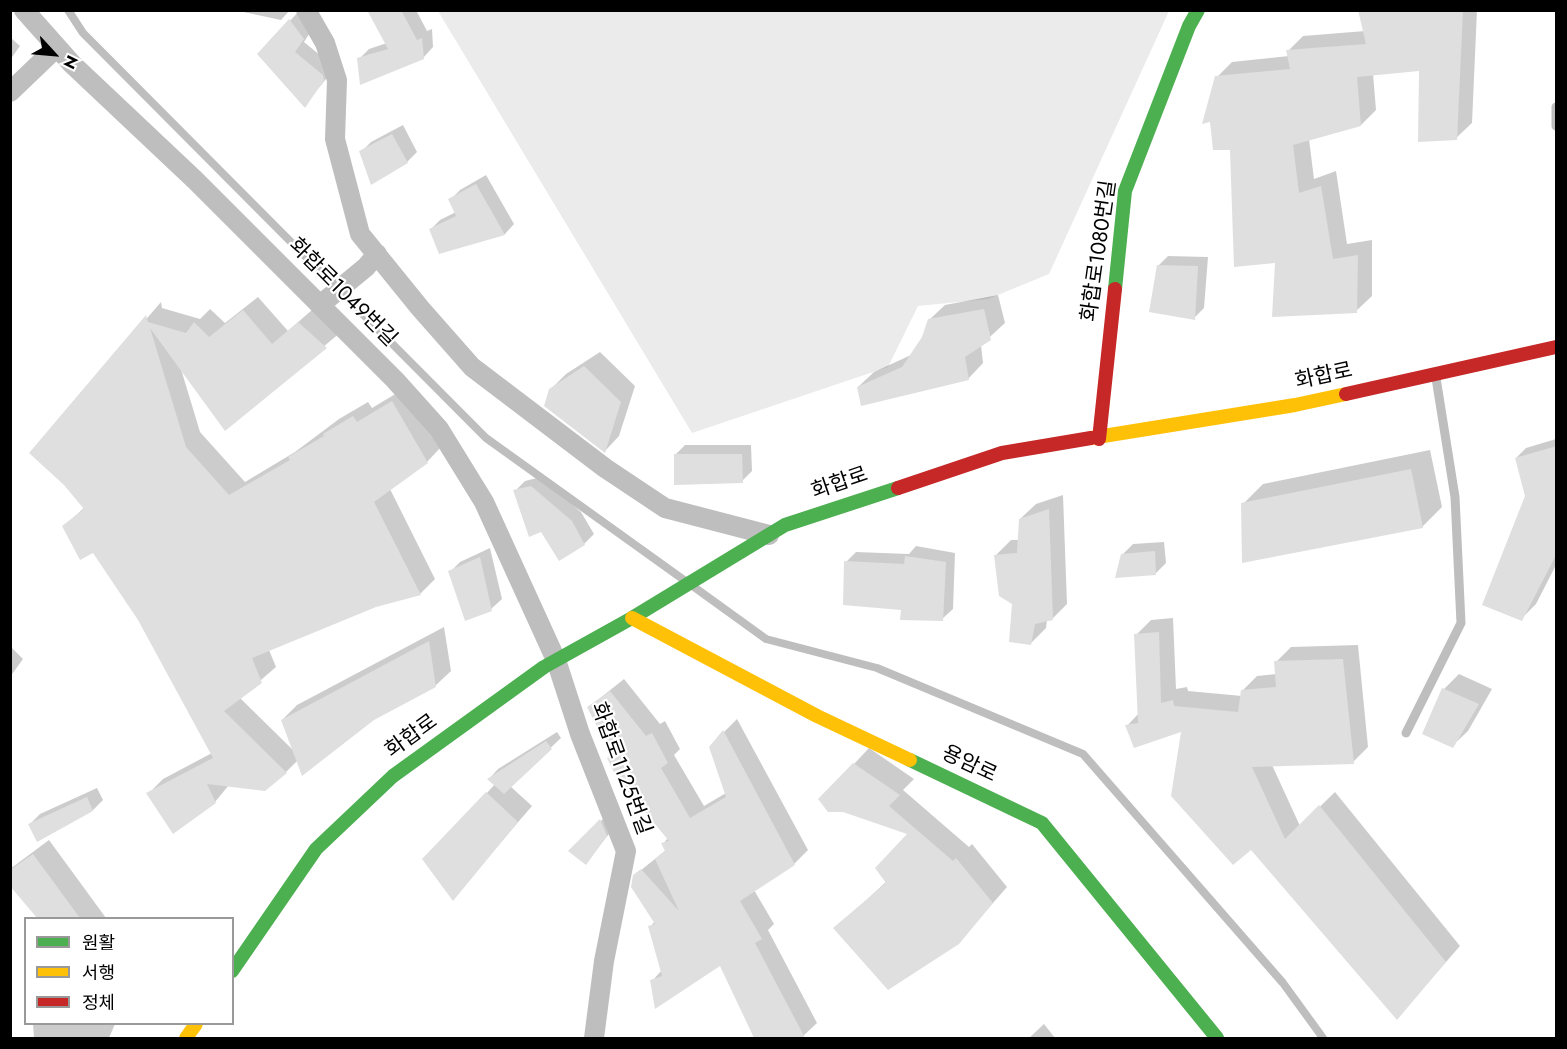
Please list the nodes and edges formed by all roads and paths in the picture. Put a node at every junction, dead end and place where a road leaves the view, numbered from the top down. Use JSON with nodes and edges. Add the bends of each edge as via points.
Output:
{"nodes":[{"id":1,"x":24,"y":10,"type":"edge"},
{"id":2,"x":306,"y":10,"type":"edge"},
{"id":3,"x":1198,"y":10,"type":"edge"},
{"id":4,"x":57,"y":47,"type":"junction"},
{"id":5,"x":10,"y":92,"type":"edge"},
{"id":6,"x":1557,"y":107,"type":"edge"},
{"id":7,"x":1557,"y":126,"type":"edge"},
{"id":8,"x":371,"y":260,"type":"junction"},
{"id":9,"x":322,"y":303,"type":"junction"},
{"id":10,"x":1557,"y":347,"type":"edge"},
{"id":11,"x":1435,"y":374,"type":"junction"},
{"id":12,"x":1098,"y":438,"type":"junction"},
{"id":13,"x":769,"y":535,"type":"junction"},
{"id":14,"x":632,"y":618,"type":"junction"},
{"id":15,"x":556,"y":660,"type":"junction"},
{"id":16,"x":1406,"y":732,"type":"dead end"},
{"id":17,"x":234,"y":968,"type":"edge"},
{"id":18,"x":195,"y":1025,"type":"edge"},
{"id":19,"x":186,"y":1038,"type":"edge"},
{"id":20,"x":594,"y":1038,"type":"edge"},
{"id":21,"x":1217,"y":1038,"type":"edge"}],
"edges":[{"from":1,"to":4,"type":"street","name":"화합로1049번길"},
{"from":2,"to":8,"type":"street","via":[[325,43],[337,80],[335,139],[360,234]]},
{"from":3,"to":12,"type":"main road","name":"화합로1080번길","via":[[1125,191]]},
{"from":4,"to":5,"type":"street"},
{"from":4,"to":9,"type":"street","name":"화합로1049번길"},
{"from":6,"to":7,"type":"lane"},
{"from":8,"to":9,"type":"street"},
{"from":8,"to":13,"type":"street","via":[[472,367],[605,468],[665,508]]},
{"from":9,"to":15,"type":"street","name":"화합로1049번길","via":[[439,429],[484,502]]},
{"from":10,"to":11,"type":"main road","name":"화합로"},
{"from":11,"to":12,"type":"main road","name":"화합로","via":[[1295,405]]},
{"from":11,"to":16,"type":"lane","via":[[1455,497],[1461,623]]},
{"from":12,"to":13,"type":"main road","name":"화합로","via":[[1002,453],[785,525]]},
{"from":13,"to":14,"type":"main road","name":"화합로"},
{"from":14,"to":15,"type":"main road","name":"화합로"},
{"from":14,"to":21,"type":"main road","name":"용암로","via":[[817,716],[1042,823]]},
{"from":15,"to":17,"type":"main road","name":"화합로","via":[[393,776],[316,849]]},
{"from":15,"to":20,"type":"street","name":"화합로1125번길","via":[[580,734],[626,850],[604,961]]},
{"from":18,"to":19,"type":"main road"}]}
